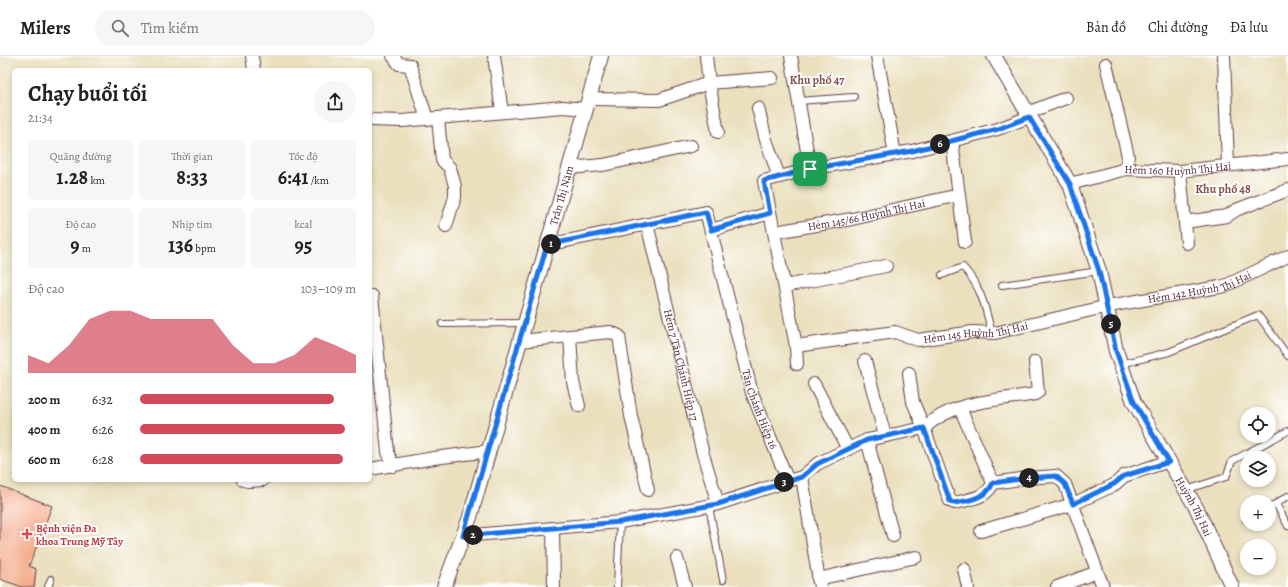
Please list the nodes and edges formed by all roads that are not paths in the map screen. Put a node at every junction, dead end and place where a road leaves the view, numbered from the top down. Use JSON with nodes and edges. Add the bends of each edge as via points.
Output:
{"nodes":[{"id":1,"x":252,"y":56,"type":"edge"},
{"id":2,"x":393,"y":56,"type":"edge"},
{"id":3,"x":494,"y":56,"type":"edge"},
{"id":4,"x":601,"y":56,"type":"edge"},
{"id":5,"x":706,"y":56,"type":"edge"},
{"id":6,"x":790,"y":56,"type":"edge"},
{"id":7,"x":877,"y":56,"type":"edge"},
{"id":8,"x":994,"y":56,"type":"edge"},
{"id":9,"x":1224,"y":56,"type":"edge"},
{"id":10,"x":1106,"y":64,"type":"dead end"},
{"id":11,"x":254,"y":68,"type":"edge"},
{"id":12,"x":772,"y":78,"type":"dead end"},
{"id":13,"x":709,"y":82,"type":"junction"},
{"id":14,"x":854,"y":97,"type":"dead end"},
{"id":15,"x":1066,"y":98,"type":"dead end"},
{"id":16,"x":798,"y":101,"type":"junction"},
{"id":17,"x":588,"y":104,"type":"junction"},
{"id":18,"x":758,"y":108,"type":"dead end"},
{"id":19,"x":502,"y":112,"type":"junction"},
{"id":20,"x":1028,"y":115,"type":"junction"},
{"id":21,"x":432,"y":118,"type":"junction"},
{"id":22,"x":372,"y":120,"type":"edge"},
{"id":23,"x":718,"y":132,"type":"dead end"},
{"id":24,"x":952,"y":141,"type":"junction"},
{"id":25,"x":691,"y":146,"type":"dead end"},
{"id":26,"x":895,"y":154,"type":"junction"},
{"id":27,"x":1288,"y":159,"type":"edge"},
{"id":28,"x":1228,"y":165,"type":"junction"},
{"id":29,"x":569,"y":168,"type":"junction"},
{"id":30,"x":810,"y":169,"type":"junction"},
{"id":31,"x":1126,"y":169,"type":"junction"},
{"id":32,"x":1180,"y":171,"type":"junction"},
{"id":33,"x":779,"y":177,"type":"junction"},
{"id":34,"x":1070,"y":184,"type":"junction"},
{"id":35,"x":1288,"y":190,"type":"edge"},
{"id":36,"x":959,"y":195,"type":"junction"},
{"id":37,"x":770,"y":213,"type":"junction"},
{"id":38,"x":1185,"y":222,"type":"junction"},
{"id":39,"x":647,"y":224,"type":"junction"},
{"id":40,"x":446,"y":226,"type":"dead end"},
{"id":41,"x":711,"y":230,"type":"junction"},
{"id":42,"x":775,"y":232,"type":"junction"},
{"id":43,"x":965,"y":242,"type":"dead end"},
{"id":44,"x":1187,"y":243,"type":"dead end"},
{"id":45,"x":547,"y":245,"type":"junction"},
{"id":46,"x":1288,"y":256,"type":"edge"},
{"id":47,"x":886,"y":266,"type":"dead end"},
{"id":48,"x":1099,"y":271,"type":"junction"},
{"id":49,"x":942,"y":275,"type":"dead end"},
{"id":50,"x":1002,"y":285,"type":"dead end"},
{"id":51,"x":785,"y":286,"type":"junction"},
{"id":52,"x":372,"y":296,"type":"dead end"},
{"id":53,"x":1108,"y":306,"type":"junction"},
{"id":54,"x":525,"y":323,"type":"junction"},
{"id":55,"x":442,"y":324,"type":"dead end"},
{"id":56,"x":992,"y":333,"type":"junction"},
{"id":57,"x":570,"y":336,"type":"junction"},
{"id":58,"x":520,"y":341,"type":"junction"},
{"id":59,"x":796,"y":346,"type":"junction"},
{"id":60,"x":1288,"y":356,"type":"edge"},
{"id":61,"x":865,"y":361,"type":"dead end"},
{"id":62,"x":1035,"y":362,"type":"dead end"},
{"id":63,"x":797,"y":364,"type":"dead end"},
{"id":64,"x":1121,"y":364,"type":"junction"},
{"id":65,"x":909,"y":373,"type":"dead end"},
{"id":66,"x":814,"y":384,"type":"dead end"},
{"id":67,"x":579,"y":406,"type":"dead end"},
{"id":68,"x":960,"y":408,"type":"junction"},
{"id":69,"x":924,"y":428,"type":"junction"},
{"id":70,"x":1288,"y":431,"type":"edge"},
{"id":71,"x":885,"y":436,"type":"junction"},
{"id":72,"x":867,"y":440,"type":"junction"},
{"id":73,"x":848,"y":449,"type":"junction"},
{"id":74,"x":489,"y":451,"type":"junction"},
{"id":75,"x":1169,"y":462,"type":"junction"},
{"id":76,"x":393,"y":466,"type":"junction"},
{"id":77,"x":372,"y":470,"type":"edge"},
{"id":78,"x":802,"y":477,"type":"junction"},
{"id":79,"x":788,"y":481,"type":"junction"},
{"id":80,"x":993,"y":483,"type":"junction"},
{"id":81,"x":648,"y":490,"type":"dead end"},
{"id":82,"x":1185,"y":490,"type":"junction"},
{"id":83,"x":1288,"y":496,"type":"edge"},
{"id":84,"x":1073,"y":504,"type":"junction"},
{"id":85,"x":1276,"y":504,"type":"joint"},
{"id":86,"x":713,"y":505,"type":"junction"},
{"id":87,"x":620,"y":522,"type":"junction"},
{"id":88,"x":1288,"y":526,"type":"edge"},
{"id":89,"x":553,"y":528,"type":"junction"},
{"id":90,"x":981,"y":531,"type":"dead end"},
{"id":91,"x":463,"y":536,"type":"junction"},
{"id":92,"x":893,"y":536,"type":"dead end"},
{"id":93,"x":916,"y":557,"type":"dead end"},
{"id":94,"x":677,"y":558,"type":"dead end"},
{"id":95,"x":964,"y":569,"type":"dead end"},
{"id":96,"x":1097,"y":572,"type":"junction"},
{"id":97,"x":51,"y":579,"type":"dead end"},
{"id":98,"x":723,"y":580,"type":"dead end"},
{"id":99,"x":819,"y":583,"type":"edge"},
{"id":100,"x":48,"y":587,"type":"edge"},
{"id":101,"x":444,"y":587,"type":"edge"},
{"id":102,"x":554,"y":587,"type":"edge"},
{"id":103,"x":617,"y":587,"type":"edge"},
{"id":104,"x":684,"y":587,"type":"edge"},
{"id":105,"x":968,"y":587,"type":"edge"},
{"id":106,"x":1057,"y":587,"type":"edge"},
{"id":107,"x":1103,"y":587,"type":"edge"},
{"id":108,"x":1232,"y":587,"type":"edge"}],
"edges":[{"from":1,"to":11,"type":"street"},
{"from":2,"to":21,"type":"street","via":[[399,64],[410,65]]},
{"from":3,"to":19,"type":"street"},
{"from":4,"to":17,"type":"street","name":"Trần Thị Năm"},
{"from":5,"to":13,"type":"street"},
{"from":6,"to":16,"type":"street"},
{"from":7,"to":26,"type":"street"},
{"from":8,"to":20,"type":"street","name":"Huỳnh Thị Hai"},
{"from":9,"to":28,"type":"street"},
{"from":10,"to":31,"type":"street","via":[[1128,156]]},
{"from":12,"to":13,"type":"street"},
{"from":13,"to":17,"type":"street","via":[[659,100]]},
{"from":13,"to":23,"type":"street"},
{"from":14,"to":16,"type":"lane"},
{"from":15,"to":20,"type":"street"},
{"from":16,"to":30,"type":"street"},
{"from":17,"to":19,"type":"street"},
{"from":17,"to":29,"type":"street","name":"Trần Thị Năm"},
{"from":18,"to":33,"type":"street"},
{"from":19,"to":21,"type":"street"},
{"from":20,"to":24,"type":"street","via":[[998,129]]},
{"from":20,"to":34,"type":"street","name":"Huỳnh Thị Hai"},
{"from":21,"to":22,"type":"street"},
{"from":21,"to":40,"type":"street","via":[[442,160],[450,168],[455,186],[455,197]]},
{"from":24,"to":26,"type":"street"},
{"from":24,"to":36,"type":"street"},
{"from":25,"to":29,"type":"street","via":[[603,165]]},
{"from":26,"to":30,"type":"street"},
{"from":27,"to":28,"type":"street","name":"Hẻm 160 Huỳnh Thị Hai"},
{"from":28,"to":32,"type":"street","name":"Hẻm 160 Huỳnh Thị Hai"},
{"from":29,"to":45,"type":"street","name":"Trần Thị Năm"},
{"from":30,"to":33,"type":"street"},
{"from":31,"to":32,"type":"street","name":"Hẻm 160 Huỳnh Thị Hai"},
{"from":31,"to":34,"type":"street","name":"Hẻm 160 Huỳnh Thị Hai"},
{"from":32,"to":38,"type":"street"},
{"from":33,"to":37,"type":"street","via":[[764,181]]},
{"from":34,"to":48,"type":"street","name":"Huỳnh Thị Hai"},
{"from":35,"to":38,"type":"street","via":[[1227,216]]},
{"from":36,"to":42,"type":"street","name":"Hẻm 145/66 Huỳnh Thị Hai","via":[[852,219]]},
{"from":36,"to":43,"type":"street"},
{"from":37,"to":41,"type":"street"},
{"from":37,"to":42,"type":"street"},
{"from":38,"to":44,"type":"street"},
{"from":39,"to":41,"type":"street","name":"Tân Chánh Hiệp 16","via":[[706,212]]},
{"from":39,"to":45,"type":"street"},
{"from":39,"to":86,"type":"street","name":"Hẻm 7 Tân Chánh Hiệp 17","via":[[700,439]]},
{"from":41,"to":79,"type":"street","name":"Tân Chánh Hiệp 16","via":[[752,393]]},
{"from":42,"to":51,"type":"street"},
{"from":45,"to":54,"type":"street","name":"Trần Thị Năm"},
{"from":46,"to":53,"type":"street","name":"Hẻm 142 Huỳnh Thị Hai","via":[[1225,286]]},
{"from":47,"to":51,"type":"street"},
{"from":48,"to":50,"type":"lane"},
{"from":48,"to":53,"type":"street","name":"Huỳnh Thị Hai"},
{"from":49,"to":56,"type":"lane","via":[[963,267],[984,300]]},
{"from":51,"to":59,"type":"street"},
{"from":52,"to":76,"type":"street","via":[[388,452]]},
{"from":53,"to":56,"type":"street","name":"Hẻm 145 Huỳnh Thị Hai"},
{"from":53,"to":64,"type":"street","name":"Huỳnh Thị Hai","via":[[1116,351]]},
{"from":54,"to":55,"type":"lane"},
{"from":54,"to":58,"type":"street","name":"Trần Thị Năm"},
{"from":56,"to":59,"type":"street","name":"Hẻm 145 Huỳnh Thị Hai","via":[[972,332],[918,340],[895,332]]},
{"from":57,"to":58,"type":"street"},
{"from":57,"to":67,"type":"street","via":[[573,382]]},
{"from":57,"to":81,"type":"street","via":[[610,332],[619,336],[631,416]]},
{"from":58,"to":74,"type":"street","name":"Trần Thị Năm"},
{"from":59,"to":63,"type":"street"},
{"from":60,"to":64,"type":"lane","via":[[1258,315],[1169,352]]},
{"from":61,"to":71,"type":"street"},
{"from":62,"to":68,"type":"street","via":[[1038,392],[972,403]]},
{"from":64,"to":75,"type":"street","name":"Huỳnh Thị Hai","via":[[1134,402]]},
{"from":65,"to":69,"type":"street","via":[[913,402]]},
{"from":66,"to":73,"type":"street"},
{"from":68,"to":69,"type":"street","via":[[932,420]]},
{"from":68,"to":80,"type":"street"},
{"from":69,"to":71,"type":"street"},
{"from":69,"to":80,"type":"street","via":[[950,501],[955,503],[985,494]]},
{"from":70,"to":82,"type":"lane","via":[[1232,461],[1226,477]]},
{"from":71,"to":72,"type":"street"},
{"from":72,"to":73,"type":"street"},
{"from":72,"to":92,"type":"street"},
{"from":73,"to":78,"type":"street","via":[[817,464]]},
{"from":74,"to":76,"type":"street"},
{"from":74,"to":91,"type":"street","name":"Trần Thị Năm"},
{"from":75,"to":82,"type":"street","name":"Huỳnh Thị Hai"},
{"from":75,"to":84,"type":"street","via":[[1124,476],[1114,484]]},
{"from":76,"to":77,"type":"street"},
{"from":78,"to":79,"type":"street"},
{"from":78,"to":99,"type":"street"},
{"from":79,"to":86,"type":"street"},
{"from":80,"to":84,"type":"street","via":[[1056,476],[1065,484]]},
{"from":82,"to":108,"type":"street","name":"Huỳnh Thị Hai","via":[[1197,509]]},
{"from":83,"to":85,"type":"lane"},
{"from":84,"to":90,"type":"street"},
{"from":84,"to":96,"type":"street"},
{"from":85,"to":88,"type":"lane"},
{"from":86,"to":87,"type":"street"},
{"from":86,"to":98,"type":"lane"},
{"from":87,"to":89,"type":"street"},
{"from":87,"to":103,"type":"lane"},
{"from":89,"to":91,"type":"street"},
{"from":89,"to":102,"type":"street"},
{"from":91,"to":101,"type":"street","name":"Trần Thị Năm"},
{"from":93,"to":99,"type":"street"},
{"from":94,"to":104,"type":"street"},
{"from":95,"to":105,"type":"street"},
{"from":96,"to":106,"type":"street"},
{"from":96,"to":107,"type":"street"},
{"from":97,"to":100,"type":"lane"}]}
